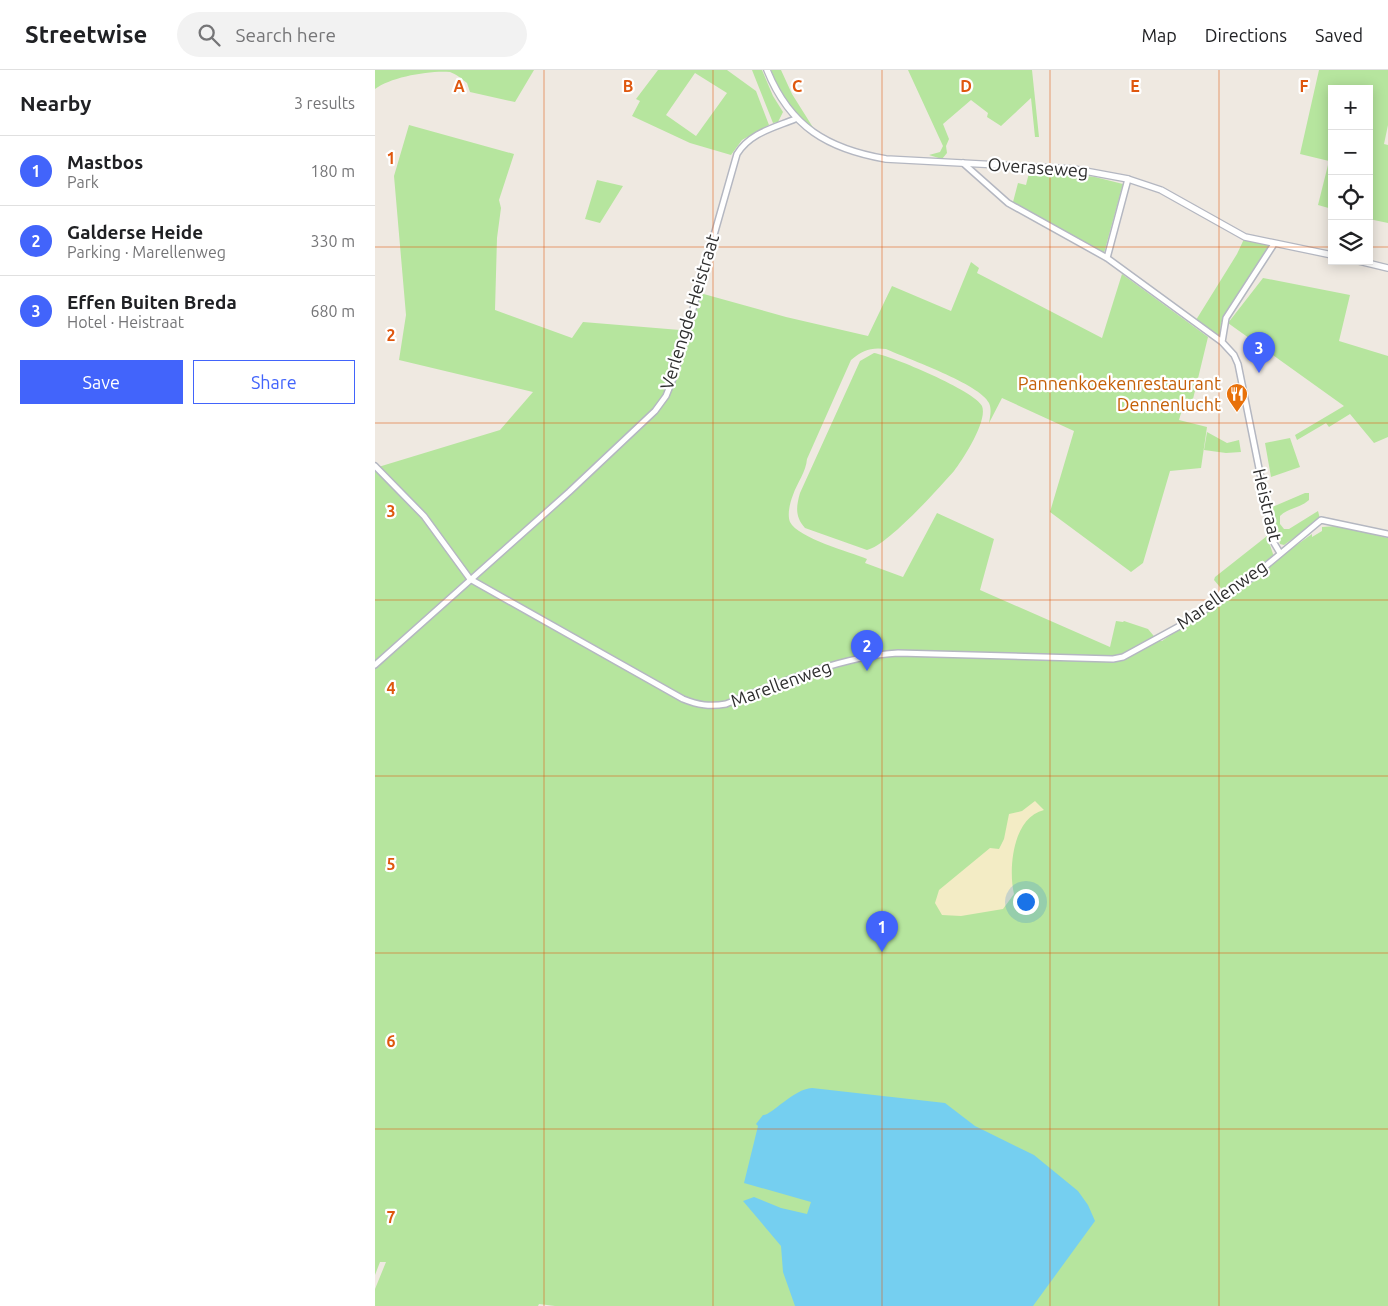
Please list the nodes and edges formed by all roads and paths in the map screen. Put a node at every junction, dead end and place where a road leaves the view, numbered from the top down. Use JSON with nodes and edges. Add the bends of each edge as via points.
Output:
{"nodes":[{"id":1,"x":767,"y":70,"type":"edge"},
{"id":2,"x":795,"y":119,"type":"junction"},
{"id":3,"x":963,"y":163,"type":"junction"},
{"id":4,"x":1128,"y":179,"type":"junction"},
{"id":5,"x":1274,"y":244,"type":"junction"},
{"id":6,"x":1328,"y":255,"type":"edge"},
{"id":7,"x":1107,"y":258,"type":"junction"},
{"id":8,"x":1373,"y":264,"type":"edge"},
{"id":9,"x":1388,"y":268,"type":"edge"},
{"id":10,"x":1222,"y":342,"type":"junction"},
{"id":11,"x":375,"y":466,"type":"edge"},
{"id":12,"x":1388,"y":534,"type":"edge"},
{"id":13,"x":1281,"y":553,"type":"junction"},
{"id":14,"x":470,"y":579,"type":"junction"},
{"id":15,"x":375,"y":665,"type":"edge"}],
"edges":[{"from":1,"to":2,"type":"street","name":"Overaseweg"},
{"from":2,"to":3,"type":"street","name":"Overaseweg","via":[[839,148],[859,154],[886,160]]},
{"from":2,"to":14,"type":"street","name":"Verlengde Heistraat","via":[[753,136],[737,154],[666,396],[655,411],[569,492]]},
{"from":3,"to":4,"type":"street","name":"Overaseweg","via":[[1074,169]]},
{"from":3,"to":7,"type":"street","name":"Heistraat","via":[[1008,203]]},
{"from":4,"to":5,"type":"street","name":"Overaseweg","via":[[1161,190],[1245,238]]},
{"from":4,"to":7,"type":"street"},
{"from":5,"to":6,"type":"street","name":"Overaseweg"},
{"from":5,"to":10,"type":"street","via":[[1226,318]]},
{"from":7,"to":10,"type":"street","name":"Heistraat"},
{"from":8,"to":9,"type":"street"},
{"from":10,"to":13,"type":"street","name":"Heistraat","via":[[1238,364],[1265,505],[1274,543]]},
{"from":11,"to":14,"type":"street","via":[[424,516]]},
{"from":12,"to":13,"type":"street","name":"Heistraat","via":[[1321,520]]},
{"from":13,"to":14,"type":"street","name":"Marellenweg","via":[[1250,579],[1187,622],[1123,657],[871,655],[712,707],[683,699]]},
{"from":14,"to":15,"type":"street","name":"Verlengde Heistraat"}]}
